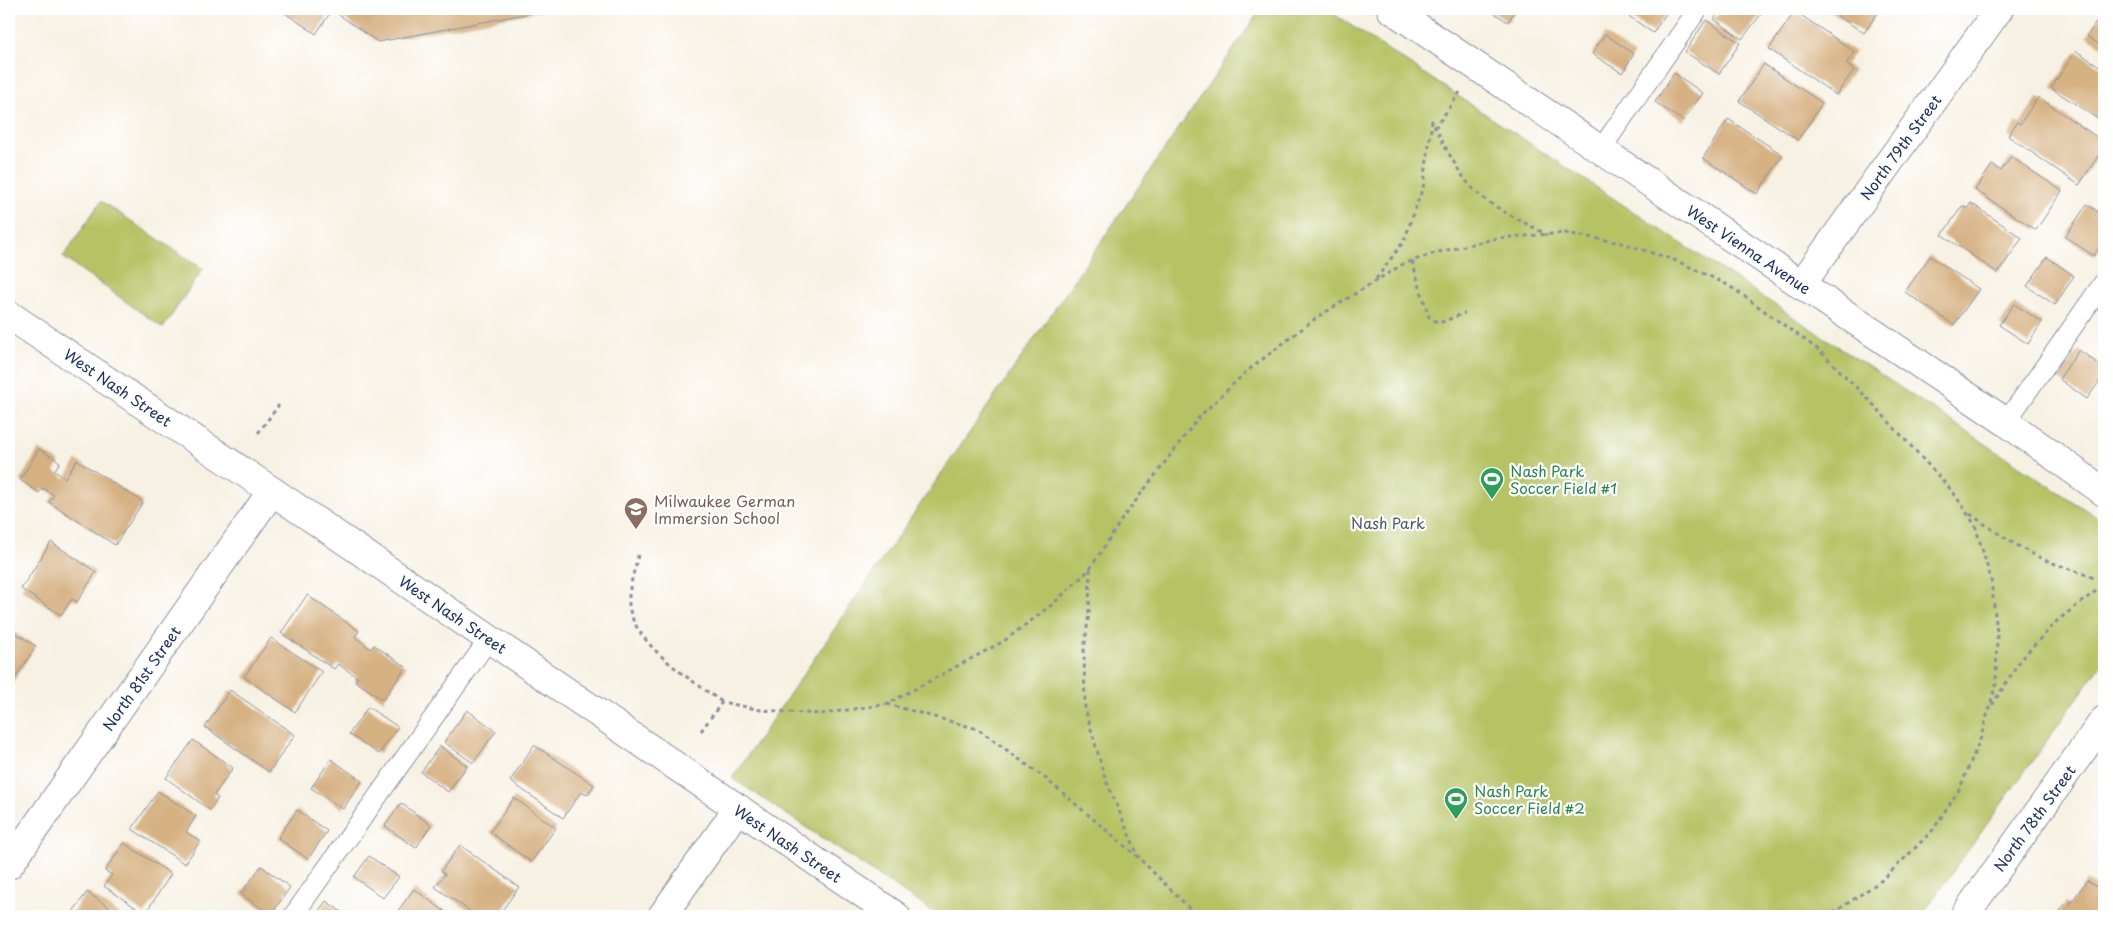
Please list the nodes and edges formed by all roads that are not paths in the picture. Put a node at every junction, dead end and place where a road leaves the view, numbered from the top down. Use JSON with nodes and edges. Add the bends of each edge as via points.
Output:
{"nodes":[{"id":1,"x":1392,"y":9,"type":"edge"},
{"id":2,"x":1698,"y":9,"type":"edge"},
{"id":3,"x":1999,"y":9,"type":"edge"},
{"id":4,"x":1600,"y":149,"type":"junction"},
{"id":5,"x":2104,"y":282,"type":"edge"},
{"id":6,"x":1801,"y":285,"type":"junction"},
{"id":7,"x":9,"y":314,"type":"edge"},
{"id":8,"x":2006,"y":422,"type":"junction"},
{"id":9,"x":272,"y":491,"type":"junction"},
{"id":10,"x":2104,"y":492,"type":"edge"},
{"id":11,"x":489,"y":639,"type":"junction"},
{"id":12,"x":2104,"y":720,"type":"edge"},
{"id":13,"x":738,"y":808,"type":"junction"},
{"id":14,"x":9,"y":865,"type":"edge"},
{"id":15,"x":293,"y":916,"type":"edge"},
{"id":16,"x":662,"y":916,"type":"edge"},
{"id":17,"x":896,"y":916,"type":"edge"},
{"id":18,"x":1964,"y":916,"type":"edge"}],
"edges":[{"from":1,"to":4,"type":"street","name":"West Vienna Avenue"},
{"from":2,"to":4,"type":"lane"},
{"from":3,"to":6,"type":"street","name":"North 79th Street"},
{"from":4,"to":6,"type":"street","name":"West Vienna Avenue"},
{"from":5,"to":8,"type":"lane"},
{"from":6,"to":8,"type":"street","name":"West Vienna Avenue"},
{"from":7,"to":9,"type":"street","name":"West Nash Street"},
{"from":8,"to":10,"type":"street","name":"West Vienna Avenue"},
{"from":9,"to":11,"type":"street","name":"West Nash Street"},
{"from":9,"to":14,"type":"street","name":"North 81st Street"},
{"from":11,"to":13,"type":"street","name":"West Nash Street"},
{"from":11,"to":15,"type":"lane"},
{"from":12,"to":18,"type":"street","name":"North 78th Street"},
{"from":13,"to":16,"type":"street"},
{"from":13,"to":17,"type":"street","name":"West Nash Street"}]}
